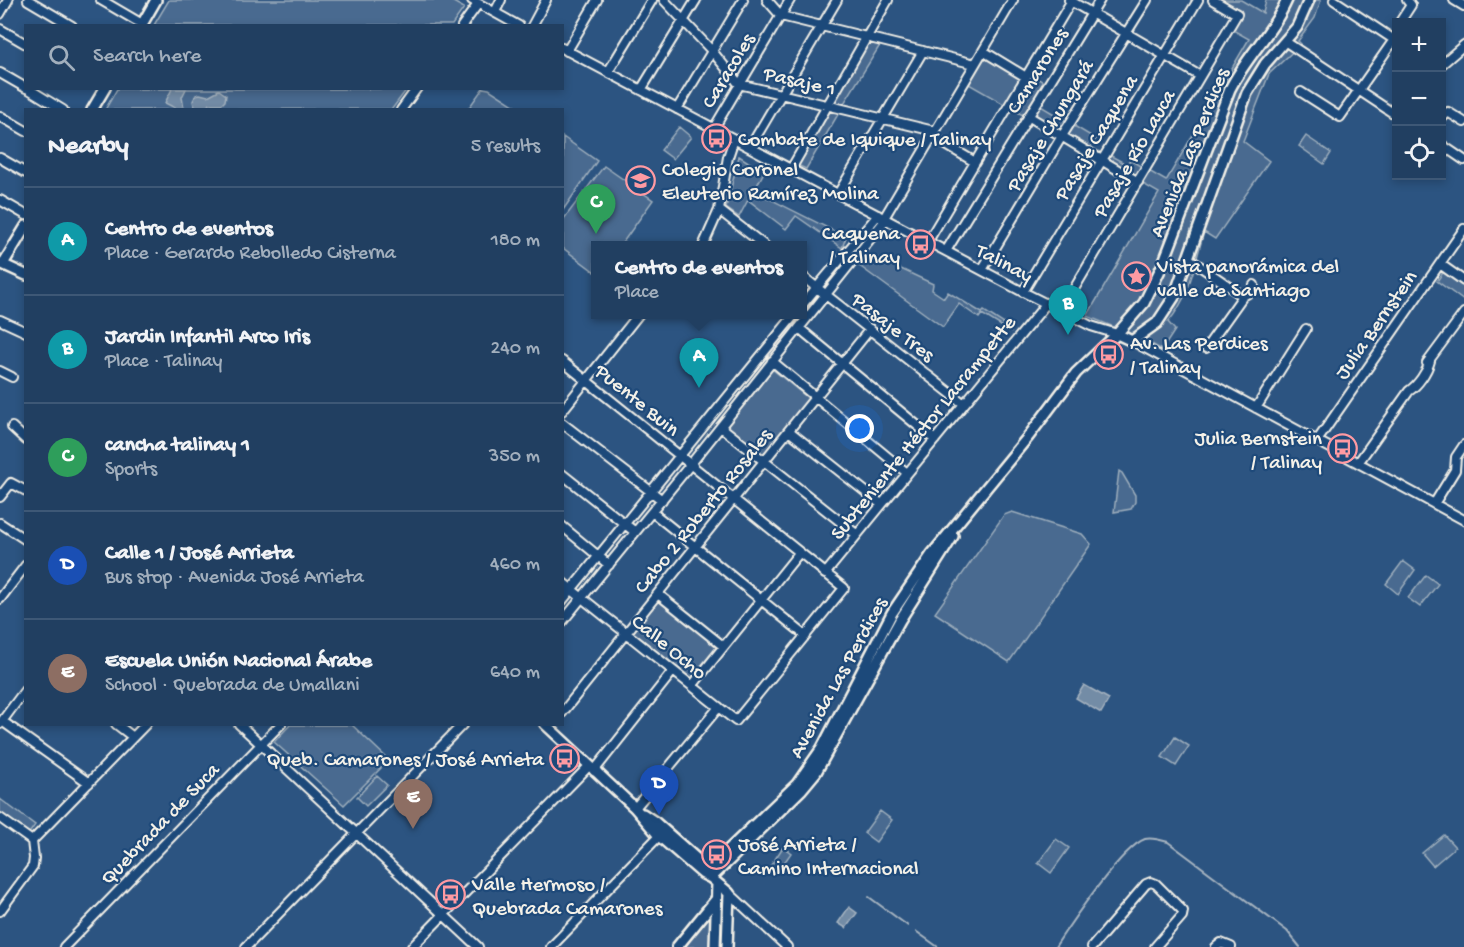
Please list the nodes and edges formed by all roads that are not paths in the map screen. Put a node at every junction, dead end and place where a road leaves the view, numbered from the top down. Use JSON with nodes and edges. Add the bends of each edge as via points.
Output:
{"nodes":[{"id":1,"x":8,"y":0,"type":"edge"},
{"id":2,"x":28,"y":0,"type":"edge"},
{"id":3,"x":100,"y":0,"type":"edge"},
{"id":4,"x":156,"y":0,"type":"edge"},
{"id":5,"x":501,"y":0,"type":"edge"},
{"id":6,"x":546,"y":0,"type":"edge"},
{"id":7,"x":597,"y":0,"type":"edge"},
{"id":8,"x":651,"y":0,"type":"edge"},
{"id":9,"x":664,"y":0,"type":"edge"},
{"id":10,"x":696,"y":0,"type":"edge"},
{"id":11,"x":743,"y":0,"type":"edge"},
{"id":12,"x":767,"y":0,"type":"edge"},
{"id":13,"x":790,"y":0,"type":"edge"},
{"id":14,"x":837,"y":0,"type":"edge"},
{"id":15,"x":888,"y":0,"type":"edge"},
{"id":16,"x":1013,"y":0,"type":"edge"},
{"id":17,"x":1071,"y":0,"type":"edge"},
{"id":18,"x":1100,"y":0,"type":"edge"},
{"id":19,"x":1147,"y":0,"type":"edge"},
{"id":20,"x":1198,"y":0,"type":"edge"},
{"id":21,"x":1213,"y":0,"type":"edge"},
{"id":22,"x":1287,"y":0,"type":"edge"},
{"id":23,"x":1309,"y":0,"type":"edge"},
{"id":24,"x":1334,"y":0,"type":"edge"},
{"id":25,"x":1407,"y":0,"type":"edge"},
{"id":26,"x":1454,"y":0,"type":"edge"},
{"id":27,"x":475,"y":2,"type":"edge"},
{"id":28,"x":1464,"y":6,"type":"edge"},
{"id":29,"x":495,"y":12,"type":"junction"},
{"id":30,"x":0,"y":14,"type":"edge"},
{"id":31,"x":1092,"y":14,"type":"junction"},
{"id":32,"x":781,"y":16,"type":"junction"},
{"id":33,"x":1403,"y":18,"type":"edge"},
{"id":34,"x":683,"y":21,"type":"junction"},
{"id":35,"x":69,"y":24,"type":"edge"},
{"id":36,"x":139,"y":24,"type":"edge"},
{"id":37,"x":142,"y":24,"type":"edge"},
{"id":38,"x":463,"y":24,"type":"edge"},
{"id":39,"x":516,"y":24,"type":"edge"},
{"id":40,"x":533,"y":24,"type":"edge"},
{"id":41,"x":821,"y":26,"type":"junction"},
{"id":42,"x":0,"y":29,"type":"edge"},
{"id":43,"x":1270,"y":29,"type":"junction"},
{"id":44,"x":1127,"y":34,"type":"junction"},
{"id":45,"x":866,"y":38,"type":"junction"},
{"id":46,"x":1392,"y":41,"type":"edge"},
{"id":47,"x":1286,"y":42,"type":"junction"},
{"id":48,"x":24,"y":43,"type":"edge"},
{"id":49,"x":1464,"y":45,"type":"edge"},
{"id":50,"x":565,"y":49,"type":"edge"},
{"id":51,"x":712,"y":51,"type":"junction"},
{"id":52,"x":922,"y":51,"type":"junction"},
{"id":53,"x":982,"y":51,"type":"junction"},
{"id":54,"x":1164,"y":56,"type":"junction"},
{"id":55,"x":1446,"y":61,"type":"edge"},
{"id":56,"x":975,"y":64,"type":"junction"},
{"id":57,"x":609,"y":72,"type":"junction"},
{"id":58,"x":0,"y":73,"type":"edge"},
{"id":59,"x":1200,"y":76,"type":"junction"},
{"id":60,"x":1026,"y":77,"type":"junction"},
{"id":61,"x":739,"y":84,"type":"junction"},
{"id":62,"x":24,"y":87,"type":"edge"},
{"id":63,"x":29,"y":90,"type":"edge"},
{"id":64,"x":103,"y":90,"type":"edge"},
{"id":65,"x":416,"y":90,"type":"edge"},
{"id":66,"x":641,"y":90,"type":"junction"},
{"id":67,"x":1359,"y":91,"type":"junction"},
{"id":68,"x":1302,"y":92,"type":"dead end"},
{"id":69,"x":781,"y":94,"type":"junction"},
{"id":70,"x":828,"y":105,"type":"junction"},
{"id":71,"x":60,"y":108,"type":"edge"},
{"id":72,"x":93,"y":108,"type":"edge"},
{"id":73,"x":402,"y":108,"type":"edge"},
{"id":74,"x":677,"y":109,"type":"junction"},
{"id":75,"x":1392,"y":112,"type":"edge"},
{"id":76,"x":1446,"y":114,"type":"edge"},
{"id":77,"x":0,"y":116,"type":"edge"},
{"id":78,"x":1028,"y":116,"type":"junction"},
{"id":79,"x":883,"y":119,"type":"junction"},
{"id":80,"x":1464,"y":122,"type":"edge"},
{"id":81,"x":714,"y":128,"type":"junction"},
{"id":82,"x":24,"y":130,"type":"edge"},
{"id":83,"x":932,"y":134,"type":"junction"},
{"id":84,"x":1062,"y":136,"type":"junction"},
{"id":85,"x":734,"y":139,"type":"junction"},
{"id":86,"x":750,"y":147,"type":"junction"},
{"id":87,"x":1446,"y":148,"type":"edge"},
{"id":88,"x":0,"y":158,"type":"edge"},
{"id":89,"x":1102,"y":160,"type":"junction"},
{"id":90,"x":1464,"y":160,"type":"edge"},
{"id":91,"x":975,"y":162,"type":"junction"},
{"id":92,"x":791,"y":169,"type":"junction"},
{"id":93,"x":24,"y":172,"type":"edge"},
{"id":94,"x":1138,"y":182,"type":"junction"},
{"id":95,"x":838,"y":194,"type":"junction"},
{"id":96,"x":0,"y":200,"type":"edge"},
{"id":97,"x":719,"y":210,"type":"junction"},
{"id":98,"x":24,"y":214,"type":"edge"},
{"id":99,"x":883,"y":217,"type":"junction"},
{"id":100,"x":24,"y":229,"type":"edge"},
{"id":101,"x":1464,"y":229,"type":"edge"},
{"id":102,"x":705,"y":241,"type":"edge"},
{"id":103,"x":759,"y":241,"type":"edge"},
{"id":104,"x":928,"y":241,"type":"junction"},
{"id":105,"x":946,"y":251,"type":"junction"},
{"id":106,"x":1188,"y":258,"type":"junction"},
{"id":107,"x":1440,"y":264,"type":"junction"},
{"id":108,"x":1,"y":266,"type":"edge"},
{"id":109,"x":982,"y":270,"type":"junction"},
{"id":110,"x":24,"y":274,"type":"edge"},
{"id":111,"x":807,"y":280,"type":"edge"},
{"id":112,"x":1464,"y":281,"type":"edge"},
{"id":113,"x":1254,"y":285,"type":"dead end"},
{"id":114,"x":817,"y":287,"type":"junction"},
{"id":115,"x":1023,"y":292,"type":"junction"},
{"id":116,"x":825,"y":295,"type":"junction"},
{"id":117,"x":1243,"y":296,"type":"junction"},
{"id":118,"x":807,"y":299,"type":"edge"},
{"id":119,"x":1046,"y":304,"type":"junction"},
{"id":120,"x":1061,"y":311,"type":"junction"},
{"id":121,"x":1464,"y":313,"type":"edge"},
{"id":122,"x":807,"y":318,"type":"edge"},
{"id":123,"x":636,"y":319,"type":"edge"},
{"id":124,"x":792,"y":319,"type":"edge"},
{"id":125,"x":806,"y":319,"type":"edge"},
{"id":126,"x":0,"y":320,"type":"edge"},
{"id":127,"x":799,"y":328,"type":"junction"},
{"id":128,"x":870,"y":329,"type":"junction"},
{"id":129,"x":1306,"y":329,"type":"dead end"},
{"id":130,"x":24,"y":331,"type":"edge"},
{"id":131,"x":1117,"y":334,"type":"junction"},
{"id":132,"x":1132,"y":341,"type":"junction"},
{"id":133,"x":1206,"y":348,"type":"dead end"},
{"id":134,"x":772,"y":361,"type":"junction"},
{"id":135,"x":564,"y":363,"type":"edge"},
{"id":136,"x":843,"y":364,"type":"junction"},
{"id":137,"x":0,"y":371,"type":"edge"},
{"id":138,"x":12,"y":377,"type":"dead end"},
{"id":139,"x":587,"y":381,"type":"junction"},
{"id":140,"x":816,"y":398,"type":"junction"},
{"id":141,"x":964,"y":404,"type":"junction"},
{"id":142,"x":1256,"y":408,"type":"junction"},
{"id":143,"x":564,"y":409,"type":"edge"},
{"id":144,"x":564,"y":425,"type":"edge"},
{"id":145,"x":12,"y":427,"type":"dead end"},
{"id":146,"x":721,"y":427,"type":"junction"},
{"id":147,"x":789,"y":431,"type":"junction"},
{"id":148,"x":24,"y":438,"type":"edge"},
{"id":149,"x":935,"y":440,"type":"junction"},
{"id":150,"x":1317,"y":441,"type":"junction"},
{"id":151,"x":1464,"y":445,"type":"edge"},
{"id":152,"x":680,"y":457,"type":"junction"},
{"id":153,"x":764,"y":461,"type":"junction"},
{"id":154,"x":1358,"y":463,"type":"junction"},
{"id":155,"x":690,"y":465,"type":"junction"},
{"id":156,"x":907,"y":473,"type":"junction"},
{"id":157,"x":564,"y":476,"type":"edge"},
{"id":158,"x":24,"y":490,"type":"edge"},
{"id":159,"x":651,"y":492,"type":"junction"},
{"id":160,"x":0,"y":497,"type":"edge"},
{"id":161,"x":662,"y":500,"type":"junction"},
{"id":162,"x":733,"y":500,"type":"junction"},
{"id":163,"x":881,"y":504,"type":"junction"},
{"id":164,"x":1434,"y":504,"type":"junction"},
{"id":165,"x":652,"y":512,"type":"junction"},
{"id":166,"x":1464,"y":520,"type":"edge"},
{"id":167,"x":0,"y":523,"type":"edge"},
{"id":168,"x":624,"y":525,"type":"junction"},
{"id":169,"x":564,"y":528,"type":"edge"},
{"id":170,"x":635,"y":532,"type":"junction"},
{"id":171,"x":856,"y":534,"type":"junction"},
{"id":172,"x":24,"y":539,"type":"edge"},
{"id":173,"x":696,"y":547,"type":"junction"},
{"id":174,"x":799,"y":553,"type":"junction"},
{"id":175,"x":599,"y":556,"type":"junction"},
{"id":176,"x":609,"y":565,"type":"junction"},
{"id":177,"x":24,"y":568,"type":"edge"},
{"id":178,"x":825,"y":574,"type":"junction"},
{"id":179,"x":564,"y":584,"type":"edge"},
{"id":180,"x":571,"y":590,"type":"junction"},
{"id":181,"x":658,"y":594,"type":"junction"},
{"id":182,"x":564,"y":598,"type":"edge"},
{"id":183,"x":582,"y":598,"type":"junction"},
{"id":184,"x":0,"y":600,"type":"edge"},
{"id":185,"x":761,"y":600,"type":"junction"},
{"id":186,"x":564,"y":619,"type":"edge"},
{"id":187,"x":626,"y":634,"type":"junction"},
{"id":188,"x":806,"y":636,"type":"junction"},
{"id":189,"x":723,"y":646,"type":"junction"},
{"id":190,"x":673,"y":671,"type":"junction"},
{"id":191,"x":692,"y":686,"type":"junction"},
{"id":192,"x":24,"y":692,"type":"edge"},
{"id":193,"x":719,"y":707,"type":"junction"},
{"id":194,"x":564,"y":711,"type":"edge"},
{"id":195,"x":1,"y":722,"type":"edge"},
{"id":196,"x":119,"y":726,"type":"edge"},
{"id":197,"x":144,"y":726,"type":"edge"},
{"id":198,"x":241,"y":726,"type":"edge"},
{"id":199,"x":279,"y":726,"type":"edge"},
{"id":200,"x":461,"y":726,"type":"edge"},
{"id":201,"x":549,"y":726,"type":"edge"},
{"id":202,"x":133,"y":737,"type":"junction"},
{"id":203,"x":261,"y":744,"type":"junction"},
{"id":204,"x":591,"y":768,"type":"junction"},
{"id":205,"x":89,"y":783,"type":"junction"},
{"id":206,"x":636,"y":810,"type":"junction"},
{"id":207,"x":0,"y":818,"type":"edge"},
{"id":208,"x":357,"y":833,"type":"junction"},
{"id":209,"x":659,"y":836,"type":"junction"},
{"id":210,"x":32,"y":841,"type":"junction"},
{"id":211,"x":710,"y":876,"type":"junction"},
{"id":212,"x":729,"y":894,"type":"junction"},
{"id":213,"x":717,"y":898,"type":"junction"},
{"id":214,"x":0,"y":911,"type":"edge"},
{"id":215,"x":444,"y":914,"type":"junction"},
{"id":216,"x":64,"y":947,"type":"edge"},
{"id":217,"x":246,"y":947,"type":"edge"},
{"id":218,"x":412,"y":947,"type":"edge"},
{"id":219,"x":478,"y":947,"type":"edge"},
{"id":220,"x":551,"y":947,"type":"edge"},
{"id":221,"x":677,"y":947,"type":"edge"},
{"id":222,"x":715,"y":947,"type":"edge"},
{"id":223,"x":727,"y":947,"type":"edge"},
{"id":224,"x":787,"y":947,"type":"edge"},
{"id":225,"x":1092,"y":947,"type":"edge"},
{"id":226,"x":1155,"y":947,"type":"edge"},
{"id":227,"x":1216,"y":947,"type":"edge"},
{"id":228,"x":1231,"y":947,"type":"edge"}],
"edges":[{"from":1,"to":30,"type":"street"},
{"from":2,"to":35,"type":"street"},
{"from":3,"to":36,"type":"street"},
{"from":4,"to":37,"type":"main road"},
{"from":5,"to":29,"type":"street"},
{"from":6,"to":40,"type":"street"},
{"from":7,"to":50,"type":"street"},
{"from":8,"to":57,"type":"street"},
{"from":9,"to":34,"type":"street","name":"Pasaje 1"},
{"from":10,"to":34,"type":"street"},
{"from":11,"to":51,"type":"street"},
{"from":12,"to":32,"type":"street"},
{"from":13,"to":32,"type":"street","name":"Caracoles"},
{"from":14,"to":41,"type":"street"},
{"from":15,"to":45,"type":"street"},
{"from":16,"to":53,"type":"street"},
{"from":17,"to":31,"type":"street"},
{"from":17,"to":60,"type":"street"},
{"from":18,"to":31,"type":"street","name":"Camarones"},
{"from":19,"to":44,"type":"street","name":"Pasaje Chungará"},
{"from":20,"to":54,"type":"street","name":"Pasaje Caquena"},
{"from":21,"to":59,"type":"street","name":"Pasaje Río Lauca","via":[[1237,14]]},
{"from":22,"to":43,"type":"main road","name":"Avenida Las Perdices"},
{"from":23,"to":47,"type":"main road","name":"Avenida Las Perdices"},
{"from":24,"to":46,"type":"street"},
{"from":25,"to":33,"type":"street","via":[[1411,5]]},
{"from":26,"to":28,"type":"street"},
{"from":27,"to":29,"type":"street"},
{"from":27,"to":38,"type":"street"},
{"from":29,"to":39,"type":"street"},
{"from":31,"to":44,"type":"street"},
{"from":31,"to":78,"type":"street","name":"Camarones"},
{"from":32,"to":41,"type":"street"},
{"from":32,"to":61,"type":"street","name":"Caracoles"},
{"from":34,"to":51,"type":"street","name":"Pasaje 1"},
{"from":34,"to":66,"type":"street"},
{"from":41,"to":45,"type":"street"},
{"from":41,"to":69,"type":"street"},
{"from":42,"to":48,"type":"street"},
{"from":43,"to":47,"type":"main road"},
{"from":43,"to":131,"type":"main road","name":"Avenida Las Perdices","via":[[1230,89],[1152,291]]},
{"from":44,"to":54,"type":"street"},
{"from":44,"to":84,"type":"street","name":"Pasaje Chungará"},
{"from":45,"to":52,"type":"street"},
{"from":45,"to":70,"type":"street"},
{"from":46,"to":67,"type":"street"},
{"from":47,"to":67,"type":"street"},
{"from":47,"to":106,"type":"main road","name":"Avenida Las Perdices","via":[[1265,64],[1247,93]]},
{"from":49,"to":55,"type":"street"},
{"from":50,"to":57,"type":"street","name":"Talinay"},
{"from":51,"to":61,"type":"street","name":"Pasaje 1"},
{"from":51,"to":74,"type":"street"},
{"from":52,"to":56,"type":"street"},
{"from":52,"to":79,"type":"street"},
{"from":53,"to":56,"type":"street"},
{"from":53,"to":60,"type":"street"},
{"from":54,"to":59,"type":"street"},
{"from":54,"to":89,"type":"street","name":"Pasaje Caquena"},
{"from":56,"to":83,"type":"street"},
{"from":57,"to":66,"type":"street","name":"Talinay"},
{"from":58,"to":62,"type":"street"},
{"from":59,"to":94,"type":"street","name":"Pasaje Río Lauca"},
{"from":60,"to":91,"type":"street"},
{"from":61,"to":69,"type":"street","name":"Pasaje 1"},
{"from":61,"to":81,"type":"street","name":"Caracoles"},
{"from":63,"to":71,"type":"street"},
{"from":64,"to":72,"type":"main road"},
{"from":65,"to":73,"type":"street"},
{"from":66,"to":74,"type":"street","name":"Talinay"},
{"from":67,"to":68,"type":"street","via":[[1340,117]]},
{"from":67,"to":75,"type":"street"},
{"from":69,"to":70,"type":"street","name":"Pasaje 1"},
{"from":69,"to":86,"type":"street"},
{"from":70,"to":79,"type":"street","name":"Pasaje 1"},
{"from":70,"to":92,"type":"street"},
{"from":74,"to":81,"type":"street","name":"Talinay"},
{"from":76,"to":80,"type":"street"},
{"from":77,"to":82,"type":"street"},
{"from":78,"to":84,"type":"street"},
{"from":78,"to":105,"type":"street","name":"Camarones"},
{"from":79,"to":83,"type":"street","name":"Pasaje 1"},
{"from":79,"to":95,"type":"street"},
{"from":81,"to":85,"type":"street","name":"Talinay"},
{"from":83,"to":91,"type":"street","name":"Pasaje 1"},
{"from":83,"to":99,"type":"street"},
{"from":84,"to":89,"type":"street"},
{"from":84,"to":109,"type":"street","name":"Pasaje Chungará"},
{"from":85,"to":86,"type":"street","name":"Talinay"},
{"from":85,"to":97,"type":"street"},
{"from":86,"to":92,"type":"street","name":"Talinay"},
{"from":87,"to":90,"type":"street"},
{"from":88,"to":93,"type":"street"},
{"from":89,"to":94,"type":"street"},
{"from":89,"to":115,"type":"street","name":"Pasaje Caquena"},
{"from":91,"to":104,"type":"street"},
{"from":92,"to":95,"type":"street","name":"Talinay"},
{"from":94,"to":120,"type":"street","name":"Pasaje Río Lauca"},
{"from":95,"to":99,"type":"street","name":"Talinay"},
{"from":96,"to":98,"type":"street"},
{"from":97,"to":102,"type":"street"},
{"from":97,"to":103,"type":"street"},
{"from":99,"to":104,"type":"street","name":"Talinay"},
{"from":99,"to":114,"type":"street"},
{"from":99,"to":116,"type":"street"},
{"from":100,"to":108,"type":"main road"},
{"from":101,"to":107,"type":"street","name":"Julia Bernstein"},
{"from":104,"to":105,"type":"street","name":"Talinay"},
{"from":105,"to":109,"type":"street","name":"Talinay"},
{"from":106,"to":117,"type":"street"},
{"from":106,"to":132,"type":"main road","name":"Avenida Las Perdices","via":[[1168,309],[1157,323]]},
{"from":107,"to":112,"type":"street"},
{"from":107,"to":150,"type":"street","name":"Julia Bernstein"},
{"from":108,"to":110,"type":"main road"},
{"from":109,"to":115,"type":"street","name":"Talinay"},
{"from":111,"to":114,"type":"street","name":"Pasaje Tres"},
{"from":113,"to":117,"type":"street"},
{"from":114,"to":116,"type":"street","name":"Pasaje Tres"},
{"from":114,"to":118,"type":"street"},
{"from":115,"to":119,"type":"street","name":"Talinay"},
{"from":116,"to":122,"type":"street"},
{"from":116,"to":128,"type":"street","name":"Pasaje Tres"},
{"from":117,"to":133,"type":"street"},
{"from":119,"to":120,"type":"street","name":"Talinay"},
{"from":119,"to":141,"type":"street","name":"Subteniente Héctor Lacrampette"},
{"from":120,"to":131,"type":"street","name":"Talinay"},
{"from":121,"to":154,"type":"street"},
{"from":123,"to":139,"type":"street"},
{"from":124,"to":152,"type":"street"},
{"from":125,"to":127,"type":"street"},
{"from":126,"to":130,"type":"street"},
{"from":127,"to":134,"type":"street"},
{"from":127,"to":136,"type":"street"},
{"from":128,"to":136,"type":"street","name":"Cabo 2 Roberto Rosales"},
{"from":128,"to":141,"type":"street","name":"Pasaje Tres"},
{"from":129,"to":142,"type":"street"},
{"from":131,"to":132,"type":"main road","name":"Talinay"},
{"from":131,"to":211,"type":"main road","name":"Avenida Las Perdices","via":[[1076,373],[932,554],[874,645],[809,768]]},
{"from":132,"to":142,"type":"street","name":"Talinay"},
{"from":134,"to":140,"type":"street"},
{"from":134,"to":146,"type":"street"},
{"from":135,"to":139,"type":"street","name":"Puente Buin"},
{"from":136,"to":140,"type":"street","name":"Cabo 2 Roberto Rosales"},
{"from":136,"to":149,"type":"street"},
{"from":137,"to":138,"type":"street"},
{"from":139,"to":143,"type":"street"},
{"from":139,"to":152,"type":"street","name":"Puente Buin"},
{"from":140,"to":147,"type":"street","name":"Cabo 2 Roberto Rosales"},
{"from":140,"to":156,"type":"street"},
{"from":141,"to":149,"type":"street","name":"Subteniente Héctor Lacrampette"},
{"from":142,"to":150,"type":"street","name":"Talinay"},
{"from":144,"to":159,"type":"street"},
{"from":145,"to":148,"type":"street"},
{"from":146,"to":153,"type":"street"},
{"from":146,"to":155,"type":"street"},
{"from":147,"to":153,"type":"street","name":"Cabo 2 Roberto Rosales"},
{"from":147,"to":163,"type":"street"},
{"from":149,"to":156,"type":"street","name":"Subteniente Héctor Lacrampette"},
{"from":150,"to":154,"type":"street","name":"Talinay"},
{"from":151,"to":164,"type":"street","via":[[1456,458],[1455,470]]},
{"from":152,"to":155,"type":"street","name":"Puente Buin"},
{"from":152,"to":159,"type":"street"},
{"from":153,"to":162,"type":"street","name":"Cabo 2 Roberto Rosales"},
{"from":153,"to":171,"type":"street"},
{"from":154,"to":164,"type":"street","name":"Talinay"},
{"from":155,"to":161,"type":"street"},
{"from":155,"to":162,"type":"street","name":"Puente Buin"},
{"from":156,"to":163,"type":"street","name":"Subteniente Héctor Lacrampette"},
{"from":157,"to":168,"type":"street"},
{"from":158,"to":160,"type":"street","via":[[13,483]]},
{"from":159,"to":161,"type":"street"},
{"from":159,"to":168,"type":"street"},
{"from":161,"to":165,"type":"street"},
{"from":162,"to":173,"type":"street","name":"Cabo 2 Roberto Rosales"},
{"from":162,"to":174,"type":"street","name":"Puente Buin"},
{"from":163,"to":171,"type":"street","name":"Subteniente Héctor Lacrampette"},
{"from":164,"to":166,"type":"street","name":"Talinay"},
{"from":165,"to":170,"type":"street"},
{"from":165,"to":173,"type":"street"},
{"from":167,"to":172,"type":"street"},
{"from":168,"to":170,"type":"street"},
{"from":168,"to":175,"type":"street"},
{"from":169,"to":175,"type":"street"},
{"from":170,"to":176,"type":"street"},
{"from":171,"to":178,"type":"street","name":"Subteniente Héctor Lacrampette"},
{"from":173,"to":181,"type":"street","name":"Cabo 2 Roberto Rosales"},
{"from":173,"to":185,"type":"street"},
{"from":174,"to":178,"type":"street","name":"Puente Buin"},
{"from":174,"to":185,"type":"street"},
{"from":175,"to":176,"type":"street"},
{"from":175,"to":180,"type":"street"},
{"from":176,"to":183,"type":"street"},
{"from":177,"to":184,"type":"street"},
{"from":178,"to":188,"type":"street","name":"Puente Buin","via":[[844,588]]},
{"from":179,"to":180,"type":"street","name":"Calle Ocho"},
{"from":180,"to":182,"type":"street"},
{"from":180,"to":183,"type":"street","name":"Calle Ocho"},
{"from":181,"to":187,"type":"street","name":"Cabo 2 Roberto Rosales"},
{"from":181,"to":189,"type":"street"},
{"from":183,"to":186,"type":"street"},
{"from":183,"to":187,"type":"street","name":"Calle Ocho"},
{"from":185,"to":188,"type":"street"},
{"from":185,"to":189,"type":"street"},
{"from":187,"to":190,"type":"street","name":"Calle Ocho"},
{"from":187,"to":194,"type":"street","name":"Cabo 2 Roberto Rosales"},
{"from":188,"to":193,"type":"street","name":"Calle Ocho","via":[[736,721]]},
{"from":189,"to":191,"type":"street"},
{"from":190,"to":191,"type":"street","name":"Calle Ocho"},
{"from":190,"to":204,"type":"street"},
{"from":191,"to":193,"type":"street","name":"Calle Ocho"},
{"from":192,"to":195,"type":"street"},
{"from":193,"to":206,"type":"street"},
{"from":195,"to":205,"type":"street"},
{"from":196,"to":202,"type":"street"},
{"from":197,"to":202,"type":"street"},
{"from":198,"to":203,"type":"street"},
{"from":199,"to":203,"type":"street","name":"Quebrada de Suca"},
{"from":200,"to":208,"type":"street"},
{"from":201,"to":204,"type":"main road"},
{"from":202,"to":205,"type":"street"},
{"from":203,"to":208,"type":"street"},
{"from":203,"to":216,"type":"street","name":"Quebrada de Suca"},
{"from":204,"to":206,"type":"main road"},
{"from":204,"to":215,"type":"street"},
{"from":205,"to":210,"type":"street"},
{"from":206,"to":209,"type":"main road"},
{"from":206,"to":211,"type":"main road","via":[[655,822]]},
{"from":207,"to":210,"type":"street"},
{"from":208,"to":215,"type":"street"},
{"from":208,"to":217,"type":"street"},
{"from":209,"to":211,"type":"main road"},
{"from":209,"to":220,"type":"street"},
{"from":210,"to":214,"type":"street","via":[[33,866]]},
{"from":211,"to":212,"type":"main road"},
{"from":211,"to":213,"type":"main road"},
{"from":212,"to":223,"type":"main road"},
{"from":212,"to":224,"type":"street"},
{"from":213,"to":221,"type":"main road"},
{"from":213,"to":222,"type":"main road"},
{"from":215,"to":218,"type":"street"},
{"from":215,"to":219,"type":"street"},
{"from":225,"to":226,"type":"street","via":[[1151,882],[1183,911]]},
{"from":227,"to":228,"type":"street","via":[[1221,943]]}]}
